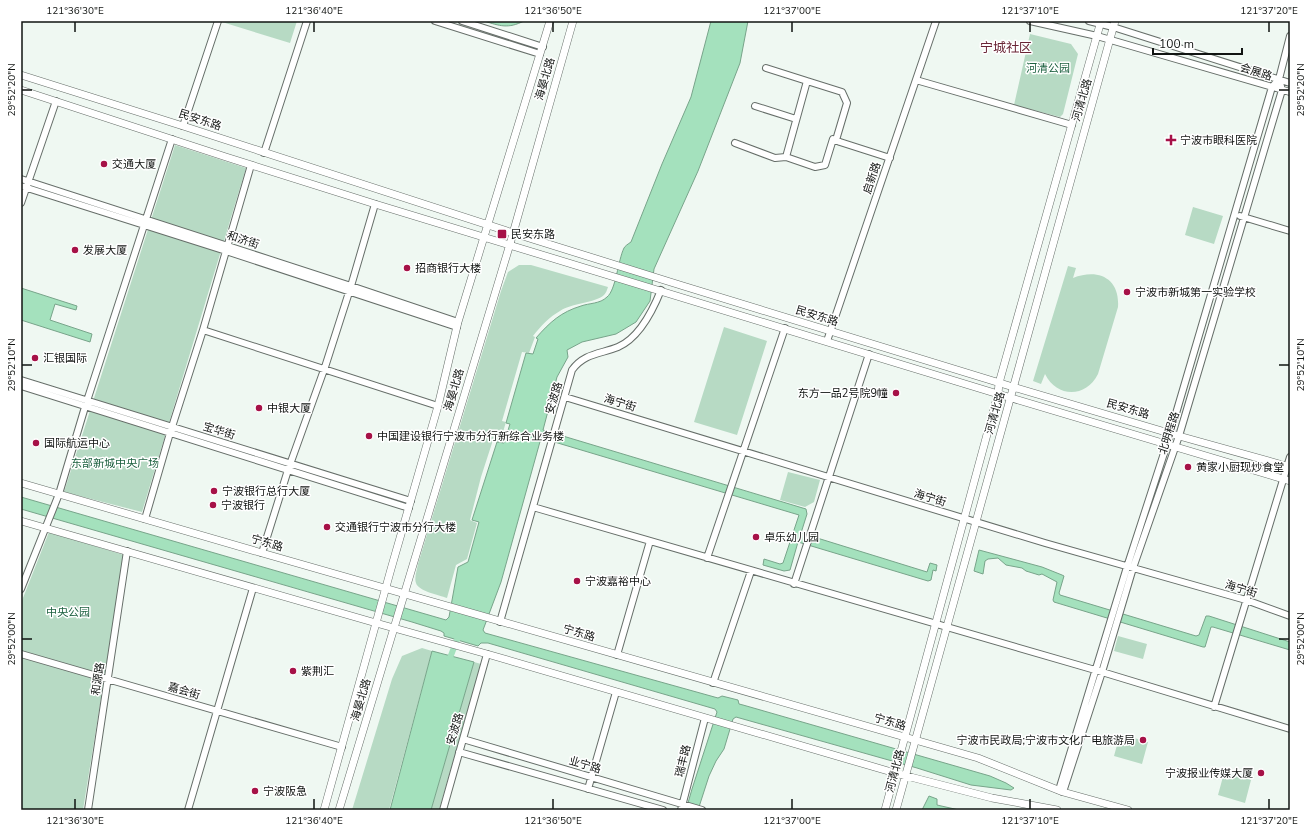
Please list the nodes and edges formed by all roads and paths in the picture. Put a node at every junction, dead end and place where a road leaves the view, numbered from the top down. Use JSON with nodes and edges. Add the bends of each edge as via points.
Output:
{"nodes":[{"id":1,"x":218,"y":21,"type":"edge"},
{"id":2,"x":307,"y":21,"type":"edge"},
{"id":3,"x":435,"y":21,"type":"edge"},
{"id":4,"x":462,"y":21,"type":"edge"},
{"id":5,"x":550,"y":21,"type":"edge"},
{"id":6,"x":573,"y":21,"type":"edge"},
{"id":7,"x":936,"y":21,"type":"edge"},
{"id":8,"x":1030,"y":21,"type":"edge"},
{"id":9,"x":1089,"y":21,"type":"edge"},
{"id":10,"x":1101,"y":22,"type":"edge"},
{"id":11,"x":1114,"y":24,"type":"edge"},
{"id":12,"x":1097,"y":36,"type":"junction"},
{"id":13,"x":1290,"y":36,"type":"edge"},
{"id":14,"x":1110,"y":40,"type":"junction"},
{"id":15,"x":542,"y":47,"type":"junction"},
{"id":16,"x":540,"y":54,"type":"junction"},
{"id":17,"x":766,"y":68,"type":"dead end"},
{"id":18,"x":21,"y":75,"type":"edge"},
{"id":19,"x":1279,"y":79,"type":"junction"},
{"id":20,"x":916,"y":80,"type":"junction"},
{"id":21,"x":807,"y":81,"type":"junction"},
{"id":22,"x":1290,"y":82,"type":"edge"},
{"id":23,"x":1272,"y":87,"type":"junction"},
{"id":24,"x":21,"y":90,"type":"edge"},
{"id":25,"x":1282,"y":90,"type":"junction"},
{"id":26,"x":1290,"y":92,"type":"edge"},
{"id":27,"x":56,"y":101,"type":"junction"},
{"id":28,"x":755,"y":106,"type":"dead end"},
{"id":29,"x":796,"y":119,"type":"junction"},
{"id":30,"x":1072,"y":125,"type":"junction"},
{"id":31,"x":183,"y":126,"type":"junction"},
{"id":32,"x":172,"y":139,"type":"junction"},
{"id":33,"x":836,"y":140,"type":"junction"},
{"id":34,"x":735,"y":144,"type":"dead end"},
{"id":35,"x":264,"y":153,"type":"junction"},
{"id":36,"x":786,"y":157,"type":"junction"},
{"id":37,"x":890,"y":158,"type":"junction"},
{"id":38,"x":251,"y":165,"type":"junction"},
{"id":39,"x":21,"y":179,"type":"edge"},
{"id":40,"x":25,"y":185,"type":"edge"},
{"id":41,"x":21,"y":203,"type":"edge"},
{"id":42,"x":375,"y":204,"type":"junction"},
{"id":43,"x":1235,"y":215,"type":"junction"},
{"id":44,"x":1244,"y":217,"type":"junction"},
{"id":45,"x":145,"y":222,"type":"junction"},
{"id":46,"x":488,"y":225,"type":"junction"},
{"id":47,"x":1290,"y":231,"type":"edge"},
{"id":48,"x":513,"y":233,"type":"junction"},
{"id":49,"x":485,"y":236,"type":"junction"},
{"id":50,"x":510,"y":244,"type":"junction"},
{"id":51,"x":226,"y":248,"type":"junction"},
{"id":52,"x":350,"y":289,"type":"junction"},
{"id":53,"x":661,"y":290,"type":"junction"},
{"id":54,"x":458,"y":325,"type":"junction"},
{"id":55,"x":784,"y":328,"type":"junction"},
{"id":56,"x":203,"y":330,"type":"junction"},
{"id":57,"x":831,"y":331,"type":"junction"},
{"id":58,"x":828,"y":341,"type":"junction"},
{"id":59,"x":869,"y":354,"type":"junction"},
{"id":60,"x":324,"y":369,"type":"junction"},
{"id":61,"x":21,"y":380,"type":"edge"},
{"id":62,"x":999,"y":383,"type":"junction"},
{"id":63,"x":21,"y":386,"type":"edge"},
{"id":64,"x":1014,"y":387,"type":"junction"},
{"id":65,"x":998,"y":394,"type":"junction"},
{"id":66,"x":564,"y":397,"type":"junction"},
{"id":67,"x":1011,"y":397,"type":"junction"},
{"id":68,"x":86,"y":404,"type":"junction"},
{"id":69,"x":438,"y":406,"type":"junction"},
{"id":70,"x":171,"y":430,"type":"junction"},
{"id":71,"x":1170,"y":433,"type":"junction"},
{"id":72,"x":1179,"y":436,"type":"junction"},
{"id":73,"x":1167,"y":444,"type":"junction"},
{"id":74,"x":1176,"y":446,"type":"junction"},
{"id":75,"x":743,"y":451,"type":"junction"},
{"id":76,"x":1290,"y":457,"type":"edge"},
{"id":77,"x":1289,"y":466,"type":"edge"},
{"id":78,"x":290,"y":467,"type":"junction"},
{"id":79,"x":830,"y":478,"type":"junction"},
{"id":80,"x":1287,"y":480,"type":"edge"},
{"id":81,"x":21,"y":483,"type":"edge"},
{"id":82,"x":59,"y":494,"type":"junction"},
{"id":83,"x":410,"y":504,"type":"junction"},
{"id":84,"x":533,"y":507,"type":"junction"},
{"id":85,"x":145,"y":519,"type":"junction"},
{"id":86,"x":964,"y":519,"type":"junction"},
{"id":87,"x":21,"y":521,"type":"edge"},
{"id":88,"x":976,"y":522,"type":"junction"},
{"id":89,"x":46,"y":528,"type":"junction"},
{"id":90,"x":650,"y":541,"type":"junction"},
{"id":91,"x":127,"y":551,"type":"junction"},
{"id":92,"x":262,"y":553,"type":"junction"},
{"id":93,"x":707,"y":558,"type":"junction"},
{"id":94,"x":1130,"y":567,"type":"junction"},
{"id":95,"x":751,"y":571,"type":"junction"},
{"id":96,"x":794,"y":584,"type":"junction"},
{"id":97,"x":253,"y":588,"type":"junction"},
{"id":98,"x":386,"y":588,"type":"junction"},
{"id":99,"x":21,"y":589,"type":"edge"},
{"id":100,"x":404,"y":594,"type":"junction"},
{"id":101,"x":1246,"y":600,"type":"junction"},
{"id":102,"x":1290,"y":616,"type":"edge"},
{"id":103,"x":500,"y":622,"type":"junction"},
{"id":104,"x":376,"y":623,"type":"junction"},
{"id":105,"x":935,"y":625,"type":"junction"},
{"id":106,"x":394,"y":628,"type":"junction"},
{"id":107,"x":946,"y":628,"type":"junction"},
{"id":108,"x":21,"y":654,"type":"edge"},
{"id":109,"x":487,"y":654,"type":"junction"},
{"id":110,"x":617,"y":655,"type":"junction"},
{"id":111,"x":1096,"y":671,"type":"junction"},
{"id":112,"x":1102,"y":672,"type":"junction"},
{"id":113,"x":108,"y":679,"type":"junction"},
{"id":114,"x":713,"y":683,"type":"junction"},
{"id":115,"x":616,"y":692,"type":"junction"},
{"id":116,"x":1214,"y":707,"type":"junction"},
{"id":117,"x":217,"y":711,"type":"junction"},
{"id":118,"x":705,"y":718,"type":"junction"},
{"id":119,"x":1290,"y":729,"type":"edge"},
{"id":120,"x":904,"y":737,"type":"junction"},
{"id":121,"x":463,"y":739,"type":"junction"},
{"id":122,"x":915,"y":740,"type":"junction"},
{"id":123,"x":342,"y":747,"type":"junction"},
{"id":124,"x":459,"y":752,"type":"junction"},
{"id":125,"x":895,"y":773,"type":"junction"},
{"id":126,"x":905,"y":776,"type":"junction"},
{"id":127,"x":592,"y":777,"type":"junction"},
{"id":128,"x":588,"y":789,"type":"junction"},
{"id":129,"x":1061,"y":791,"type":"junction"},
{"id":130,"x":682,"y":807,"type":"edge"},
{"id":131,"x":88,"y":810,"type":"edge"},
{"id":132,"x":188,"y":810,"type":"edge"},
{"id":133,"x":324,"y":810,"type":"edge"},
{"id":134,"x":339,"y":810,"type":"edge"},
{"id":135,"x":443,"y":810,"type":"edge"},
{"id":136,"x":663,"y":810,"type":"edge"},
{"id":137,"x":702,"y":810,"type":"edge"},
{"id":138,"x":885,"y":810,"type":"edge"},
{"id":139,"x":896,"y":810,"type":"edge"},
{"id":140,"x":1054,"y":810,"type":"edge"},
{"id":141,"x":1128,"y":810,"type":"edge"}],
"edges":[{"from":1,"to":31,"type":"street"},
{"from":2,"to":35,"type":"street"},
{"from":3,"to":16,"type":"street"},
{"from":4,"to":15,"type":"street"},
{"from":5,"to":15,"type":"main road","name":"海晏北路"},
{"from":6,"to":48,"type":"main road","name":"海晏北路"},
{"from":7,"to":20,"type":"street","name":"启新路"},
{"from":8,"to":12,"type":"street","name":"会展路"},
{"from":9,"to":10,"type":"street","name":"会展路"},
{"from":10,"to":11,"type":"street","name":"会展路"},
{"from":10,"to":12,"type":"main road","name":"河清北路"},
{"from":11,"to":14,"type":"main road","name":"河清北路"},
{"from":11,"to":19,"type":"street","name":"会展路"},
{"from":12,"to":14,"type":"street","name":"会展路"},
{"from":12,"to":30,"type":"main road","name":"河清北路"},
{"from":13,"to":19,"type":"street","name":"北明程路"},
{"from":14,"to":23,"type":"street","name":"会展路"},
{"from":14,"to":64,"type":"main road","name":"河清北路"},
{"from":15,"to":16,"type":"main road","name":"海晏北路"},
{"from":16,"to":46,"type":"main road","name":"海晏北路"},
{"from":17,"to":21,"type":"street"},
{"from":18,"to":31,"type":"main road","name":"民安东路"},
{"from":19,"to":22,"type":"street","name":"会展路"},
{"from":19,"to":23,"type":"street","name":"北明程路"},
{"from":19,"to":25,"type":"street","name":"北明程路"},
{"from":20,"to":30,"type":"street"},
{"from":20,"to":37,"type":"street","name":"启新路"},
{"from":21,"to":29,"type":"street"},
{"from":21,"to":33,"type":"street","via":[[842,92],[847,103]]},
{"from":23,"to":25,"type":"street","name":"会展路"},
{"from":23,"to":43,"type":"street","name":"北明程路"},
{"from":24,"to":27,"type":"main road"},
{"from":25,"to":26,"type":"street","name":"会展路"},
{"from":25,"to":44,"type":"street","name":"北明程路"},
{"from":27,"to":32,"type":"main road"},
{"from":27,"to":40,"type":"street"},
{"from":28,"to":29,"type":"street"},
{"from":29,"to":36,"type":"street"},
{"from":30,"to":62,"type":"main road","name":"河清北路"},
{"from":31,"to":35,"type":"main road","name":"民安东路"},
{"from":32,"to":38,"type":"main road","name":"民安东路"},
{"from":32,"to":45,"type":"street"},
{"from":33,"to":36,"type":"street","via":[[833,139],[825,165],[815,167]]},
{"from":33,"to":37,"type":"street"},
{"from":34,"to":36,"type":"street","via":[[775,158]]},
{"from":35,"to":46,"type":"main road","name":"民安东路"},
{"from":37,"to":57,"type":"street","name":"启新路"},
{"from":38,"to":42,"type":"main road","name":"民安东路"},
{"from":38,"to":51,"type":"street"},
{"from":39,"to":40,"type":"street","name":"和济街"},
{"from":40,"to":41,"type":"street"},
{"from":40,"to":45,"type":"street","name":"和济街"},
{"from":42,"to":49,"type":"main road","name":"民安东路"},
{"from":42,"to":52,"type":"street"},
{"from":43,"to":44,"type":"street"},
{"from":43,"to":71,"type":"street","name":"北明程路"},
{"from":44,"to":47,"type":"street"},
{"from":44,"to":72,"type":"street","name":"北明程路"},
{"from":45,"to":51,"type":"street","name":"和济街"},
{"from":45,"to":68,"type":"street"},
{"from":46,"to":48,"type":"main road","name":"民安东路"},
{"from":46,"to":49,"type":"main road","name":"海晏北路"},
{"from":48,"to":50,"type":"main road","name":"海晏北路"},
{"from":48,"to":57,"type":"main road","name":"民安东路"},
{"from":49,"to":50,"type":"main road","name":"民安东路"},
{"from":49,"to":54,"type":"main road","name":"海晏北路"},
{"from":50,"to":53,"type":"main road","name":"民安东路"},
{"from":50,"to":100,"type":"main road","name":"海晏北路"},
{"from":51,"to":52,"type":"street","name":"和济街"},
{"from":51,"to":56,"type":"street"},
{"from":52,"to":54,"type":"street","name":"和济街"},
{"from":52,"to":60,"type":"street"},
{"from":53,"to":55,"type":"main road","name":"民安东路"},
{"from":53,"to":66,"type":"street","name":"安波路","via":[[640,329],[624,344],[592,355],[576,365]]},
{"from":54,"to":69,"type":"main road","name":"海晏北路"},
{"from":55,"to":58,"type":"main road","name":"民安东路"},
{"from":55,"to":75,"type":"street"},
{"from":56,"to":60,"type":"street"},
{"from":56,"to":70,"type":"street"},
{"from":57,"to":58,"type":"street","name":"启新路"},
{"from":57,"to":62,"type":"main road","name":"民安东路"},
{"from":58,"to":59,"type":"main road","name":"民安东路"},
{"from":59,"to":65,"type":"main road","name":"民安东路"},
{"from":59,"to":79,"type":"street"},
{"from":60,"to":69,"type":"street"},
{"from":60,"to":78,"type":"street"},
{"from":61,"to":68,"type":"street","name":"宝华街"},
{"from":62,"to":64,"type":"main road","name":"民安东路"},
{"from":62,"to":65,"type":"main road","name":"河清北路"},
{"from":63,"to":68,"type":"street","name":"宝华街"},
{"from":64,"to":67,"type":"main road","name":"河清北路"},
{"from":64,"to":71,"type":"main road","name":"民安东路"},
{"from":65,"to":67,"type":"main road","name":"民安东路"},
{"from":65,"to":86,"type":"main road","name":"河清北路"},
{"from":66,"to":75,"type":"street","name":"海宁街"},
{"from":66,"to":84,"type":"street","name":"安波路"},
{"from":67,"to":73,"type":"main road","name":"民安东路"},
{"from":67,"to":88,"type":"main road","name":"河清北路"},
{"from":68,"to":70,"type":"street","name":"宝华街"},
{"from":68,"to":82,"type":"street"},
{"from":69,"to":83,"type":"main road","name":"海晏北路"},
{"from":70,"to":78,"type":"street","name":"宝华街"},
{"from":70,"to":85,"type":"street"},
{"from":71,"to":72,"type":"main road","name":"民安东路"},
{"from":71,"to":73,"type":"street","name":"北明程路"},
{"from":72,"to":74,"type":"street","name":"北明程路"},
{"from":72,"to":77,"type":"main road","name":"民安东路"},
{"from":73,"to":74,"type":"main road","name":"民安东路"},
{"from":73,"to":94,"type":"street","name":"北明程路"},
{"from":74,"to":80,"type":"main road","name":"民安东路"},
{"from":74,"to":94,"type":"street","name":"北明程路"},
{"from":75,"to":79,"type":"street","name":"海宁街"},
{"from":75,"to":93,"type":"street"},
{"from":76,"to":77,"type":"street"},
{"from":77,"to":80,"type":"street"},
{"from":78,"to":83,"type":"street","name":"宝华街"},
{"from":78,"to":92,"type":"street"},
{"from":79,"to":86,"type":"street","name":"海宁街"},
{"from":79,"to":96,"type":"street"},
{"from":80,"to":101,"type":"street"},
{"from":81,"to":82,"type":"main road","name":"宁东路"},
{"from":82,"to":85,"type":"main road","name":"宁东路"},
{"from":82,"to":89,"type":"street"},
{"from":83,"to":98,"type":"main road","name":"海晏北路"},
{"from":84,"to":90,"type":"street"},
{"from":84,"to":103,"type":"street","name":"安波路"},
{"from":85,"to":92,"type":"main road","name":"宁东路"},
{"from":86,"to":88,"type":"street","name":"海宁街"},
{"from":86,"to":105,"type":"main road","name":"河清北路"},
{"from":87,"to":89,"type":"main road"},
{"from":88,"to":94,"type":"street","name":"海宁街"},
{"from":88,"to":107,"type":"main road","name":"河清北路"},
{"from":89,"to":91,"type":"main road"},
{"from":89,"to":99,"type":"street"},
{"from":90,"to":93,"type":"street"},
{"from":90,"to":110,"type":"street"},
{"from":91,"to":97,"type":"main road"},
{"from":91,"to":113,"type":"street","name":"和源路"},
{"from":92,"to":98,"type":"main road","name":"宁东路"},
{"from":93,"to":95,"type":"street"},
{"from":94,"to":101,"type":"street","name":"海宁街"},
{"from":94,"to":111,"type":"street","name":"北明程路"},
{"from":94,"to":112,"type":"street","name":"北明程路"},
{"from":95,"to":96,"type":"street"},
{"from":95,"to":114,"type":"street"},
{"from":96,"to":105,"type":"street"},
{"from":97,"to":104,"type":"main road"},
{"from":97,"to":117,"type":"street"},
{"from":98,"to":100,"type":"main road","name":"宁东路"},
{"from":98,"to":104,"type":"main road","name":"海晏北路"},
{"from":100,"to":103,"type":"main road","name":"宁东路"},
{"from":100,"to":106,"type":"main road","name":"海晏北路"},
{"from":101,"to":102,"type":"street","name":"海宁街"},
{"from":101,"to":116,"type":"street"},
{"from":103,"to":110,"type":"main road","name":"宁东路"},
{"from":104,"to":106,"type":"main road"},
{"from":104,"to":123,"type":"main road","name":"海晏北路"},
{"from":105,"to":107,"type":"street"},
{"from":105,"to":120,"type":"main road","name":"河清北路"},
{"from":106,"to":109,"type":"main road"},
{"from":106,"to":134,"type":"main road","name":"海晏北路"},
{"from":107,"to":111,"type":"street"},
{"from":107,"to":122,"type":"main road","name":"河清北路"},
{"from":108,"to":113,"type":"street","name":"嘉会街"},
{"from":109,"to":115,"type":"main road"},
{"from":109,"to":121,"type":"street","name":"安波路"},
{"from":110,"to":114,"type":"main road","name":"宁东路"},
{"from":111,"to":112,"type":"street"},
{"from":111,"to":129,"type":"street","name":"北明程路"},
{"from":112,"to":116,"type":"street"},
{"from":112,"to":129,"type":"street","name":"北明程路"},
{"from":113,"to":117,"type":"street","name":"嘉会街"},
{"from":113,"to":131,"type":"street","name":"和源路"},
{"from":114,"to":120,"type":"main road","name":"宁东路"},
{"from":115,"to":118,"type":"main road"},
{"from":115,"to":127,"type":"street"},
{"from":116,"to":119,"type":"street"},
{"from":117,"to":123,"type":"street","name":"嘉会街"},
{"from":117,"to":132,"type":"street"},
{"from":118,"to":125,"type":"main road"},
{"from":118,"to":130,"type":"street","name":"瑞丰路"},
{"from":120,"to":122,"type":"main road","name":"宁东路"},
{"from":120,"to":125,"type":"main road","name":"河清北路"},
{"from":121,"to":124,"type":"street","name":"安波路"},
{"from":121,"to":127,"type":"street","name":"业宁路"},
{"from":122,"to":126,"type":"main road","name":"河清北路"},
{"from":122,"to":129,"type":"main road","name":"宁东路","via":[[978,758]]},
{"from":123,"to":133,"type":"main road","name":"海晏北路"},
{"from":124,"to":128,"type":"street","name":"业宁路"},
{"from":124,"to":135,"type":"street","name":"安波路"},
{"from":125,"to":126,"type":"main road"},
{"from":125,"to":138,"type":"main road","name":"河清北路"},
{"from":126,"to":139,"type":"main road","name":"河清北路"},
{"from":126,"to":140,"type":"main road","via":[[992,798]]},
{"from":127,"to":128,"type":"street"},
{"from":127,"to":130,"type":"street","name":"业宁路"},
{"from":128,"to":136,"type":"street","name":"业宁路"},
{"from":129,"to":141,"type":"main road","name":"宁东路"},
{"from":130,"to":137,"type":"street","name":"业宁路"}]}
